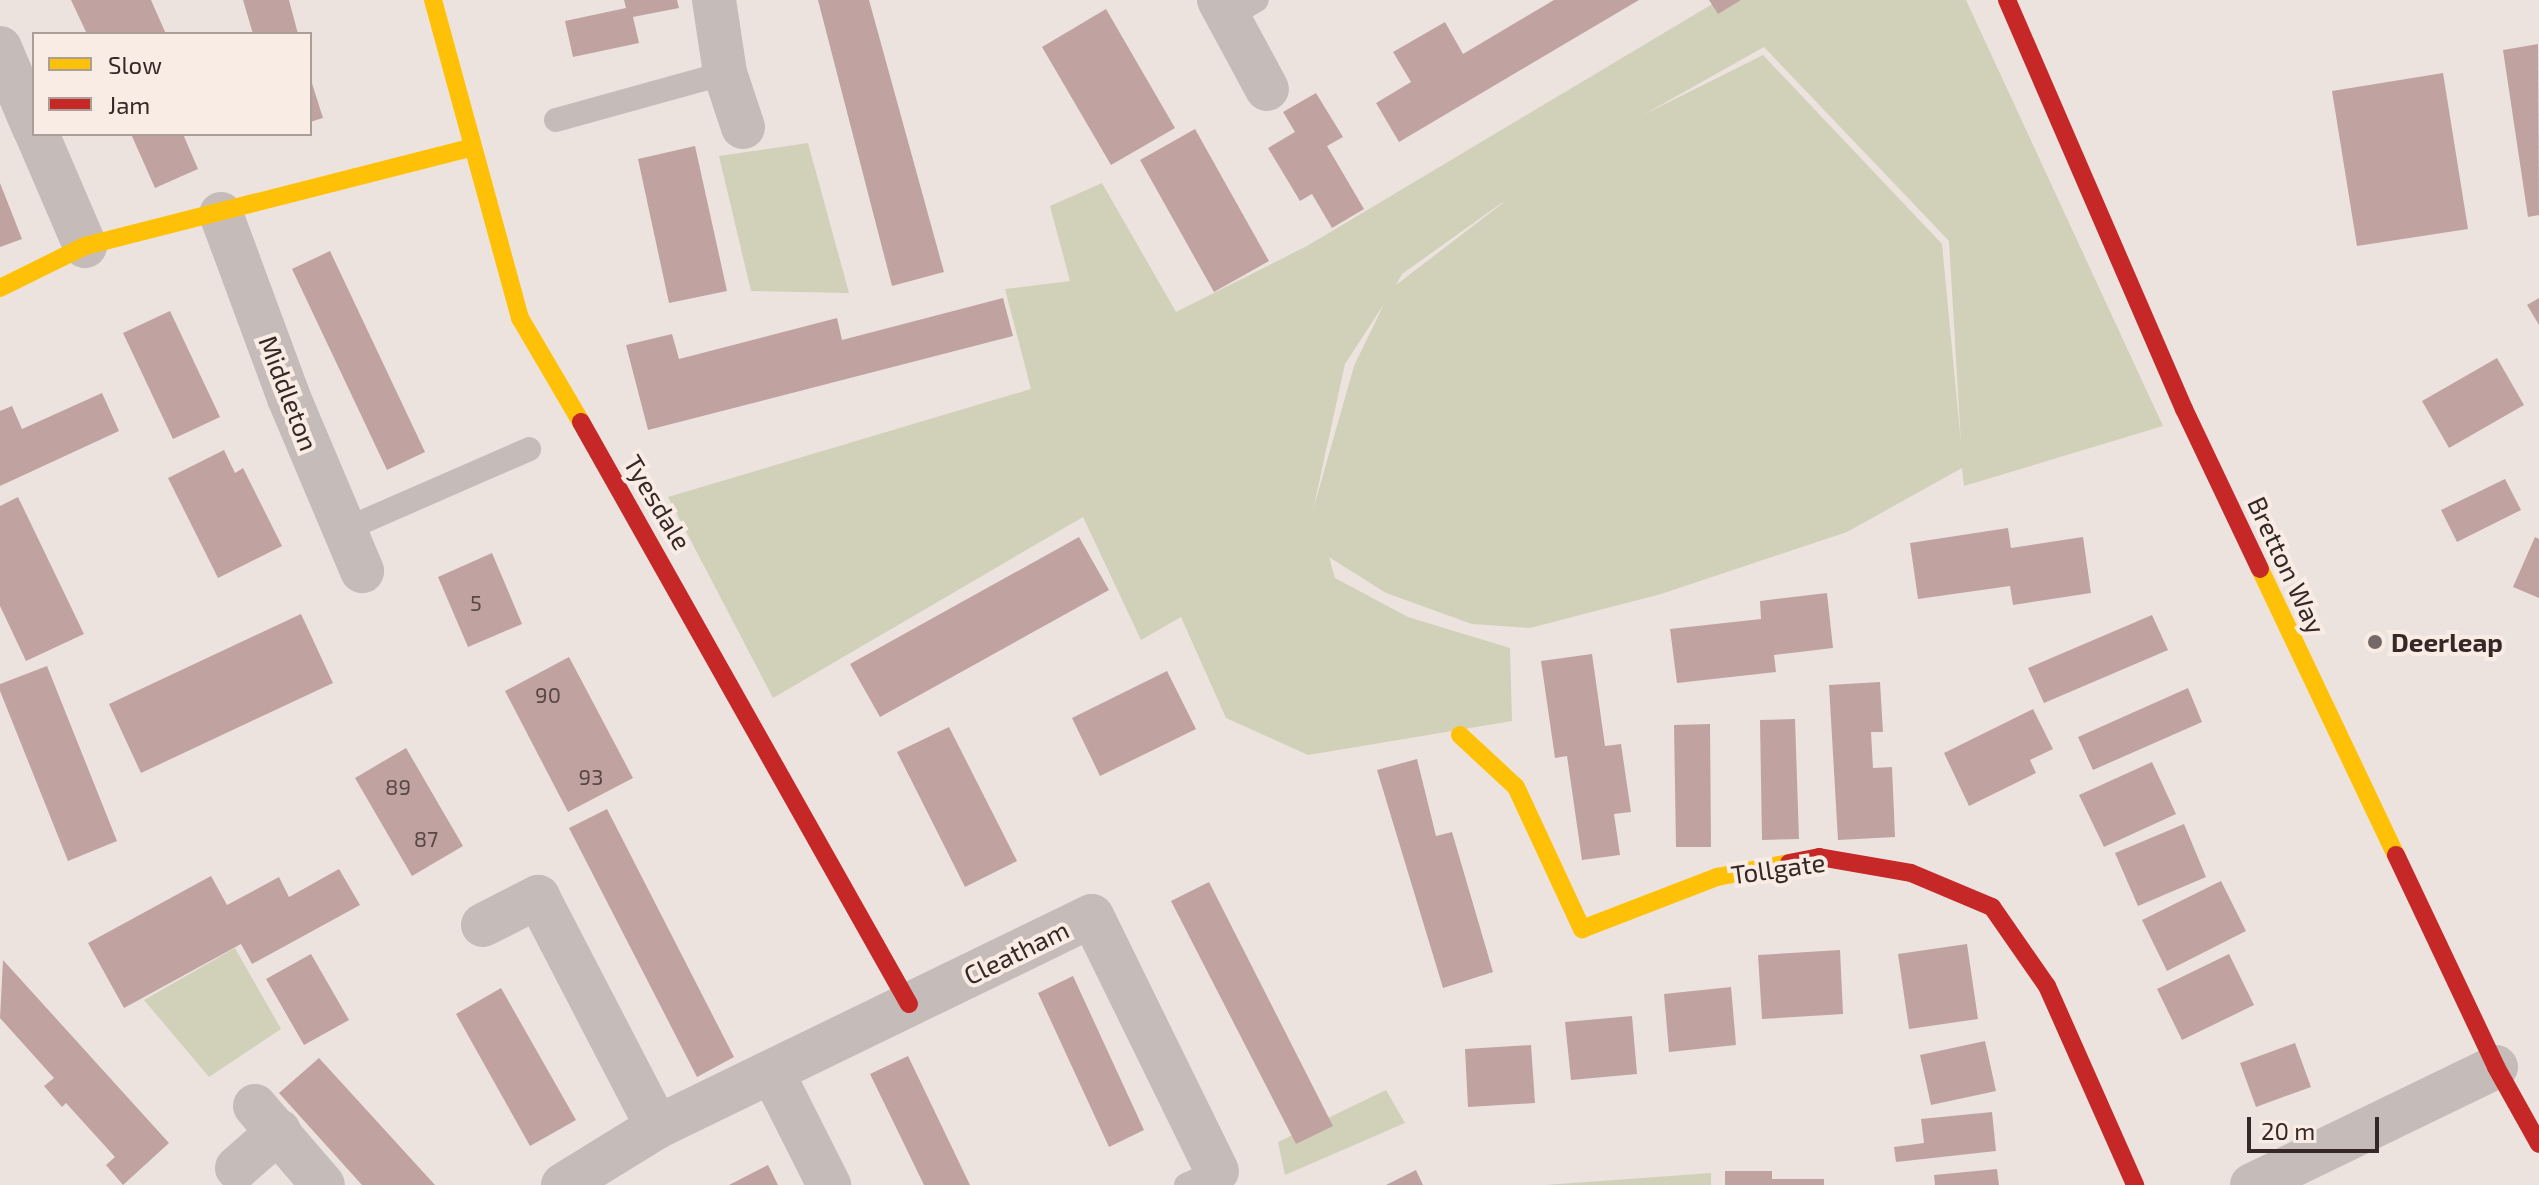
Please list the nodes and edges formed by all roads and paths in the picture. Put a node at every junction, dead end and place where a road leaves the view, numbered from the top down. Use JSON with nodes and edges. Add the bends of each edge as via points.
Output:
{"nodes":[{"id":1,"x":433,"y":0,"type":"edge"},
{"id":2,"x":714,"y":0,"type":"edge"},
{"id":3,"x":2007,"y":0,"type":"edge"},
{"id":4,"x":1235,"y":5,"type":"edge"},
{"id":5,"x":0,"y":48,"type":"edge"},
{"id":6,"x":725,"y":73,"type":"junction"},
{"id":7,"x":1267,"y":89,"type":"dead end"},
{"id":8,"x":556,"y":120,"type":"dead end"},
{"id":9,"x":32,"y":123,"type":"edge"},
{"id":10,"x":743,"y":127,"type":"dead end"},
{"id":11,"x":38,"y":136,"type":"edge"},
{"id":12,"x":470,"y":148,"type":"junction"},
{"id":13,"x":221,"y":214,"type":"junction"},
{"id":14,"x":85,"y":246,"type":"junction"},
{"id":15,"x":0,"y":288,"type":"edge"},
{"id":16,"x":529,"y":449,"type":"dead end"},
{"id":17,"x":344,"y":530,"type":"junction"},
{"id":18,"x":362,"y":571,"type":"dead end"},
{"id":19,"x":1460,"y":735,"type":"dead end"},
{"id":20,"x":483,"y":925,"type":"dead end"},
{"id":21,"x":909,"y":1004,"type":"junction"},
{"id":22,"x":2496,"y":1067,"type":"junction"},
{"id":23,"x":772,"y":1072,"type":"junction"},
{"id":24,"x":657,"y":1127,"type":"junction"},
{"id":25,"x":2539,"y":1144,"type":"edge"},
{"id":26,"x":237,"y":1168,"type":"dead end"},
{"id":27,"x":1202,"y":1178,"type":"edge"},
{"id":28,"x":323,"y":1185,"type":"edge"},
{"id":29,"x":563,"y":1185,"type":"edge"},
{"id":30,"x":829,"y":1185,"type":"edge"},
{"id":31,"x":2135,"y":1185,"type":"edge"},
{"id":32,"x":2252,"y":1185,"type":"edge"}],
"edges":[{"from":1,"to":12,"type":"street","name":"Tyesdale"},
{"from":2,"to":6,"type":"street"},
{"from":3,"to":22,"type":"street","name":"Bretton Way","via":[[2184,409]]},
{"from":4,"to":7,"type":"street"},
{"from":5,"to":9,"type":"street"},
{"from":6,"to":8,"type":"lane"},
{"from":6,"to":10,"type":"street"},
{"from":11,"to":14,"type":"street"},
{"from":12,"to":13,"type":"street"},
{"from":12,"to":21,"type":"street","name":"Tyesdale","via":[[520,318],[668,568]]},
{"from":13,"to":14,"type":"street"},
{"from":13,"to":17,"type":"street","name":"Middleton"},
{"from":14,"to":15,"type":"street"},
{"from":16,"to":17,"type":"lane"},
{"from":17,"to":18,"type":"street","name":"Middleton"},
{"from":19,"to":31,"type":"street","name":"Tollgate","via":[[1516,787],[1582,929],[1717,877],[1819,857],[1911,873],[1992,907],[2047,986]]},
{"from":20,"to":24,"type":"street","via":[[538,897]]},
{"from":21,"to":23,"type":"street","name":"Cleatham"},
{"from":21,"to":27,"type":"street","name":"Cleatham","via":[[1092,916]]},
{"from":22,"to":25,"type":"street","name":"Bretton Way"},
{"from":22,"to":32,"type":"street"},
{"from":23,"to":24,"type":"street","name":"Cleatham"},
{"from":23,"to":30,"type":"street"},
{"from":24,"to":29,"type":"street","name":"Cleatham"},
{"from":26,"to":28,"type":"street","via":[[267,1118]]}]}
